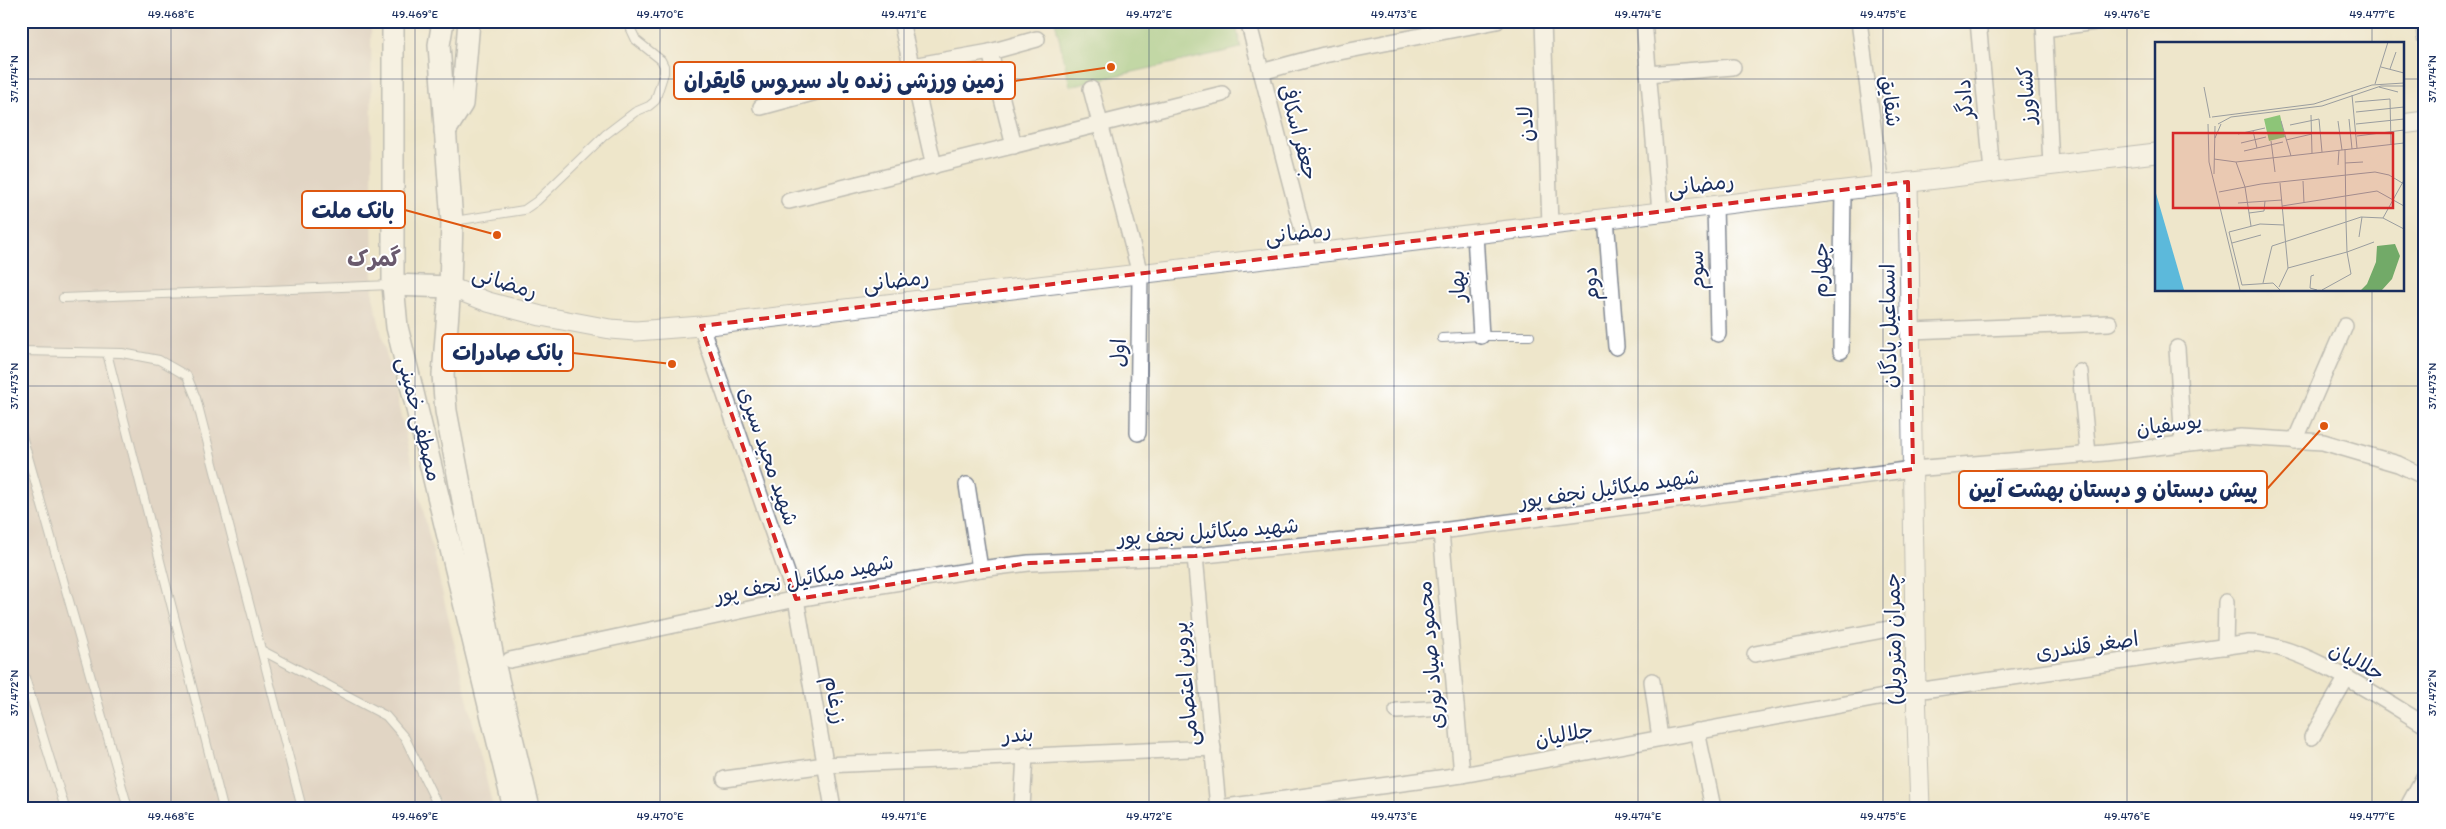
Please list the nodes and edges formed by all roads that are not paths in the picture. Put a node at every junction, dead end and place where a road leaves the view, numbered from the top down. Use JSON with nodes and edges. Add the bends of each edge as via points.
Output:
{"nodes":[{"id":1,"x":394,"y":21,"type":"edge"},
{"id":2,"x":442,"y":21,"type":"edge"},
{"id":3,"x":469,"y":21,"type":"edge"},
{"id":4,"x":627,"y":21,"type":"edge"},
{"id":5,"x":901,"y":21,"type":"edge"},
{"id":6,"x":1248,"y":21,"type":"edge"},
{"id":7,"x":1497,"y":21,"type":"edge"},
{"id":8,"x":1543,"y":21,"type":"edge"},
{"id":9,"x":1644,"y":21,"type":"edge"},
{"id":10,"x":1858,"y":21,"type":"edge"},
{"id":11,"x":1978,"y":21,"type":"edge"},
{"id":12,"x":2102,"y":21,"type":"edge"},
{"id":13,"x":2424,"y":21,"type":"edge"},
{"id":14,"x":2044,"y":25,"type":"edge"},
{"id":15,"x":2425,"y":37,"type":"edge"},
{"id":16,"x":1038,"y":39,"type":"dead end"},
{"id":17,"x":990,"y":52,"type":"junction"},
{"id":18,"x":912,"y":66,"type":"junction"},
{"id":19,"x":1733,"y":67,"type":"dead end"},
{"id":20,"x":1261,"y":72,"type":"junction"},
{"id":21,"x":1648,"y":74,"type":"junction"},
{"id":22,"x":1091,"y":89,"type":"dead end"},
{"id":23,"x":1222,"y":94,"type":"dead end"},
{"id":24,"x":761,"y":107,"type":"dead end"},
{"id":25,"x":2425,"y":121,"type":"edge"},
{"id":26,"x":1101,"y":124,"type":"junction"},
{"id":27,"x":2404,"y":124,"type":"edge"},
{"id":28,"x":445,"y":131,"type":"junction"},
{"id":29,"x":1014,"y":146,"type":"junction"},
{"id":30,"x":2155,"y":153,"type":"edge"},
{"id":31,"x":934,"y":166,"type":"junction"},
{"id":32,"x":2051,"y":166,"type":"junction"},
{"id":33,"x":1992,"y":172,"type":"junction"},
{"id":34,"x":1908,"y":182,"type":"junction"},
{"id":35,"x":1881,"y":186,"type":"junction"},
{"id":36,"x":1843,"y":190,"type":"junction"},
{"id":37,"x":790,"y":201,"type":"dead end"},
{"id":38,"x":1715,"y":205,"type":"junction"},
{"id":39,"x":1660,"y":212,"type":"junction"},
{"id":40,"x":1606,"y":218,"type":"junction"},
{"id":41,"x":452,"y":222,"type":"junction"},
{"id":42,"x":1550,"y":225,"type":"junction"},
{"id":43,"x":1475,"y":234,"type":"junction"},
{"id":44,"x":1308,"y":254,"type":"junction"},
{"id":45,"x":1140,"y":274,"type":"junction"},
{"id":46,"x":393,"y":285,"type":"junction"},
{"id":47,"x":450,"y":288,"type":"junction"},
{"id":48,"x":63,"y":298,"type":"dead end"},
{"id":49,"x":2109,"y":323,"type":"dead end"},
{"id":50,"x":701,"y":326,"type":"junction"},
{"id":51,"x":2345,"y":326,"type":"dead end"},
{"id":52,"x":1911,"y":331,"type":"junction"},
{"id":53,"x":1718,"y":334,"type":"dead end"},
{"id":54,"x":1481,"y":336,"type":"junction"},
{"id":55,"x":1530,"y":336,"type":"dead end"},
{"id":56,"x":1442,"y":338,"type":"dead end"},
{"id":57,"x":1616,"y":347,"type":"dead end"},
{"id":58,"x":2177,"y":348,"type":"dead end"},
{"id":59,"x":21,"y":351,"type":"edge"},
{"id":60,"x":1840,"y":351,"type":"dead end"},
{"id":61,"x":107,"y":352,"type":"junction"},
{"id":62,"x":2080,"y":372,"type":"dead end"},
{"id":63,"x":21,"y":432,"type":"edge"},
{"id":64,"x":1138,"y":433,"type":"dead end"},
{"id":65,"x":2295,"y":441,"type":"junction"},
{"id":66,"x":2183,"y":444,"type":"junction"},
{"id":67,"x":2088,"y":454,"type":"junction"},
{"id":68,"x":1913,"y":469,"type":"junction"},
{"id":69,"x":2425,"y":477,"type":"edge"},
{"id":70,"x":967,"y":484,"type":"dead end"},
{"id":71,"x":1441,"y":532,"type":"junction"},
{"id":72,"x":1195,"y":556,"type":"junction"},
{"id":73,"x":980,"y":569,"type":"junction"},
{"id":74,"x":796,"y":599,"type":"junction"},
{"id":75,"x":2226,"y":602,"type":"dead end"},
{"id":76,"x":1915,"y":624,"type":"junction"},
{"id":77,"x":2265,"y":643,"type":"joint"},
{"id":78,"x":2225,"y":647,"type":"junction"},
{"id":79,"x":263,"y":652,"type":"junction"},
{"id":80,"x":1755,"y":654,"type":"dead end"},
{"id":81,"x":510,"y":660,"type":"dead end"},
{"id":82,"x":21,"y":665,"type":"edge"},
{"id":83,"x":2347,"y":677,"type":"junction"},
{"id":84,"x":1652,"y":681,"type":"dead end"},
{"id":85,"x":1916,"y":691,"type":"junction"},
{"id":86,"x":1456,"y":707,"type":"junction"},
{"id":87,"x":1397,"y":711,"type":"dead end"},
{"id":88,"x":2425,"y":725,"type":"edge"},
{"id":89,"x":1697,"y":731,"type":"junction"},
{"id":90,"x":2312,"y":737,"type":"dead end"},
{"id":91,"x":1660,"y":738,"type":"junction"},
{"id":92,"x":1213,"y":748,"type":"junction"},
{"id":93,"x":1024,"y":755,"type":"junction"},
{"id":94,"x":825,"y":765,"type":"junction"},
{"id":95,"x":1462,"y":774,"type":"junction"},
{"id":96,"x":2425,"y":775,"type":"edge"},
{"id":97,"x":725,"y":779,"type":"dead end"},
{"id":98,"x":65,"y":808,"type":"edge"},
{"id":99,"x":128,"y":808,"type":"edge"},
{"id":100,"x":223,"y":808,"type":"edge"},
{"id":101,"x":302,"y":808,"type":"edge"},
{"id":102,"x":439,"y":808,"type":"edge"},
{"id":103,"x":514,"y":808,"type":"edge"},
{"id":104,"x":529,"y":808,"type":"edge"},
{"id":105,"x":833,"y":808,"type":"edge"},
{"id":106,"x":1022,"y":808,"type":"edge"},
{"id":107,"x":1218,"y":808,"type":"edge"},
{"id":108,"x":1713,"y":808,"type":"edge"},
{"id":109,"x":1920,"y":808,"type":"edge"},
{"id":110,"x":2407,"y":808,"type":"edge"}],
"edges":[{"from":1,"to":46,"type":"main road","name":"مصطفی خمینی"},
{"from":2,"to":28,"type":"main road","name":"مصطفی خمینی","via":[[439,45]]},
{"from":3,"to":28,"type":"main road","via":[[462,104]]},
{"from":4,"to":41,"type":"lane","via":[[636,40],[664,66],[655,100],[605,135],[524,210]]},
{"from":5,"to":18,"type":"street"},
{"from":6,"to":20,"type":"street","name":"جعفر اسکافی"},
{"from":7,"to":20,"type":"street","via":[[1324,54]]},
{"from":8,"to":42,"type":"street","name":"لادن"},
{"from":9,"to":21,"type":"street"},
{"from":10,"to":35,"type":"street","name":"شقایق"},
{"from":11,"to":33,"type":"street","name":"دادگر"},
{"from":12,"to":14,"type":"street"},
{"from":13,"to":15,"type":"street"},
{"from":14,"to":32,"type":"street","name":"کشاورز"},
{"from":16,"to":17,"type":"street"},
{"from":17,"to":18,"type":"street"},
{"from":17,"to":29,"type":"street"},
{"from":18,"to":24,"type":"street"},
{"from":18,"to":31,"type":"street"},
{"from":19,"to":21,"type":"street"},
{"from":20,"to":44,"type":"street","name":"جعفر اسکافی"},
{"from":21,"to":39,"type":"street"},
{"from":22,"to":26,"type":"street","name":"اول"},
{"from":23,"to":26,"type":"street"},
{"from":25,"to":27,"type":"street"},
{"from":26,"to":29,"type":"street"},
{"from":26,"to":45,"type":"street","name":"اول"},
{"from":28,"to":41,"type":"main road","name":"مصطفی خمینی"},
{"from":29,"to":31,"type":"street"},
{"from":30,"to":32,"type":"street","name":"رمضانی"},
{"from":31,"to":37,"type":"street"},
{"from":32,"to":33,"type":"street","name":"رمضانی"},
{"from":33,"to":34,"type":"street","name":"رمضانی"},
{"from":34,"to":35,"type":"street","name":"رمضانی"},
{"from":34,"to":52,"type":"street","name":"اسماعیل پادگان"},
{"from":35,"to":36,"type":"street","name":"رمضانی"},
{"from":36,"to":38,"type":"street","name":"رمضانی"},
{"from":36,"to":60,"type":"street","name":"چهارم"},
{"from":38,"to":39,"type":"street","name":"رمضانی"},
{"from":38,"to":53,"type":"street","name":"سوم"},
{"from":39,"to":40,"type":"street","name":"رمضانی"},
{"from":40,"to":42,"type":"street","name":"رمضانی"},
{"from":40,"to":57,"type":"street","name":"دوم"},
{"from":41,"to":47,"type":"main road","name":"مصطفی خمینی"},
{"from":42,"to":43,"type":"street","name":"رمضانی"},
{"from":43,"to":44,"type":"street","name":"رمضانی"},
{"from":43,"to":54,"type":"street","name":"بهار"},
{"from":44,"to":45,"type":"street","name":"رمضانی"},
{"from":45,"to":50,"type":"street","name":"رمضانی"},
{"from":45,"to":64,"type":"street","name":"اول"},
{"from":46,"to":47,"type":"main road"},
{"from":46,"to":48,"type":"lane"},
{"from":46,"to":103,"type":"main road","name":"مصطفی خمینی","via":[[397,327]]},
{"from":47,"to":50,"type":"street","name":"رمضانی","via":[[541,316],[610,329],[636,331]]},
{"from":47,"to":104,"type":"main road","name":"مصطفی خمینی","via":[[443,375],[446,410],[494,663]]},
{"from":49,"to":52,"type":"street"},
{"from":50,"to":74,"type":"street","name":"شهید مجید سیری"},
{"from":51,"to":65,"type":"street"},
{"from":52,"to":68,"type":"street","name":"اسماعیل پادگان"},
{"from":54,"to":55,"type":"lane"},
{"from":54,"to":56,"type":"lane"},
{"from":58,"to":66,"type":"street"},
{"from":59,"to":61,"type":"lane"},
{"from":61,"to":79,"type":"lane","via":[[159,360],[187,376],[196,398]]},
{"from":61,"to":100,"type":"lane"},
{"from":62,"to":67,"type":"street"},
{"from":63,"to":99,"type":"lane"},
{"from":65,"to":66,"type":"street","name":"یوسفیان","via":[[2241,437]]},
{"from":65,"to":69,"type":"street","name":"یوسفیان","via":[[2323,442],[2398,464]]},
{"from":66,"to":67,"type":"street","name":"یوسفیان"},
{"from":67,"to":68,"type":"street","name":"یوسفیان"},
{"from":68,"to":71,"type":"street","name":"شهید میکائیل نجف پور"},
{"from":68,"to":76,"type":"street","name":"چمران (متروپل)"},
{"from":70,"to":73,"type":"street"},
{"from":71,"to":72,"type":"street","name":"شهید میکائیل نجف پور"},
{"from":71,"to":86,"type":"street","name":"محمود صیاد نوری"},
{"from":72,"to":73,"type":"street","name":"شهید میکائیل نجف پور","via":[[1029,563]]},
{"from":72,"to":92,"type":"street","name":"پروین اعتصامی"},
{"from":73,"to":74,"type":"street","name":"شهید میکائیل نجف پور"},
{"from":74,"to":81,"type":"street","name":"شهید میکائیل نجف پور"},
{"from":74,"to":94,"type":"street","name":"زرغام"},
{"from":75,"to":78,"type":"street"},
{"from":76,"to":80,"type":"street"},
{"from":76,"to":85,"type":"street","name":"چمران (متروپل)"},
{"from":77,"to":78,"type":"street","name":"اصغر قلندری"},
{"from":77,"to":83,"type":"street","name":"جلالیان"},
{"from":78,"to":85,"type":"street","name":"اصغر قلندری"},
{"from":79,"to":101,"type":"lane"},
{"from":79,"to":102,"type":"lane","via":[[386,716],[405,738]]},
{"from":82,"to":98,"type":"lane"},
{"from":83,"to":88,"type":"street","name":"جلالیان"},
{"from":83,"to":90,"type":"street"},
{"from":84,"to":91,"type":"street"},
{"from":85,"to":89,"type":"street","name":"جلالیان"},
{"from":85,"to":109,"type":"street","name":"چمران (متروپل)"},
{"from":86,"to":87,"type":"street"},
{"from":86,"to":95,"type":"street","name":"محمود صیاد نوری"},
{"from":89,"to":91,"type":"street","name":"جلالیان"},
{"from":89,"to":108,"type":"street"},
{"from":91,"to":95,"type":"street","name":"جلالیان"},
{"from":92,"to":93,"type":"street","name":"بندر"},
{"from":92,"to":107,"type":"street","name":"پروین اعتصامی"},
{"from":93,"to":94,"type":"street","name":"بندر"},
{"from":93,"to":106,"type":"street"},
{"from":94,"to":97,"type":"street","name":"بندر"},
{"from":94,"to":105,"type":"street","name":"زرغام"},
{"from":95,"to":107,"type":"street","name":"جلالیان"},
{"from":96,"to":110,"type":"street"}]}
